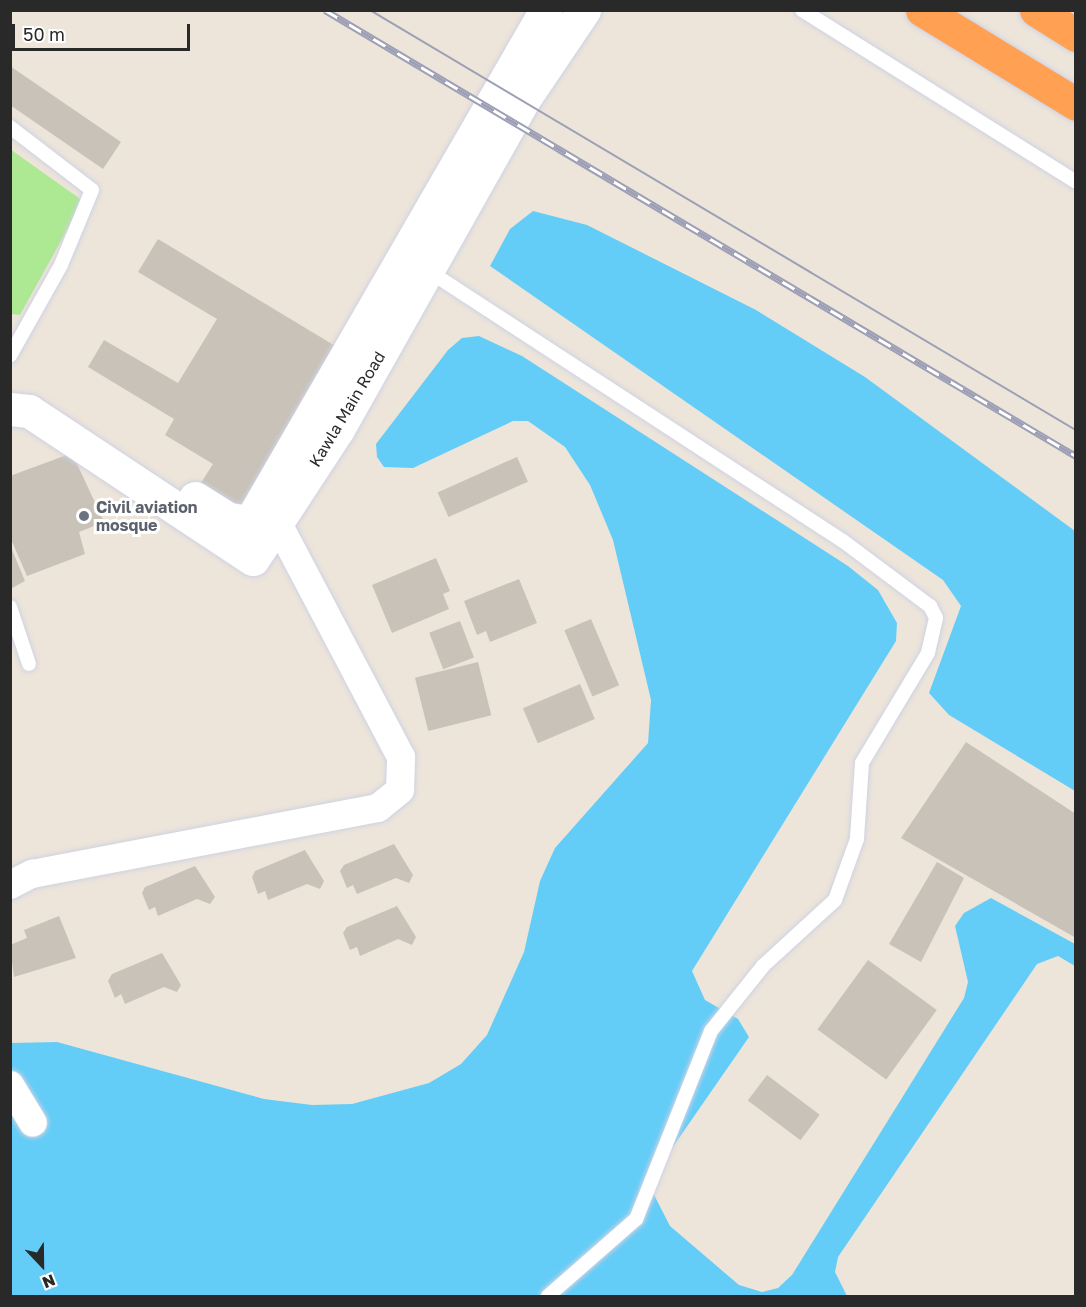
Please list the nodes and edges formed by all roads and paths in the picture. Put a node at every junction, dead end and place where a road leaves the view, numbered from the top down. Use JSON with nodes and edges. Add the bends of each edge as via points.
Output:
{"nodes":[{"id":1,"x":546,"y":10,"type":"edge"},
{"id":2,"x":584,"y":10,"type":"edge"},
{"id":3,"x":802,"y":10,"type":"edge"},
{"id":4,"x":922,"y":10,"type":"edge"},
{"id":5,"x":1036,"y":10,"type":"edge"},
{"id":6,"x":1076,"y":35,"type":"edge"},
{"id":7,"x":1076,"y":104,"type":"edge"},
{"id":8,"x":10,"y":127,"type":"edge"},
{"id":9,"x":1076,"y":182,"type":"edge"},
{"id":10,"x":427,"y":270,"type":"junction"},
{"id":11,"x":10,"y":356,"type":"edge"},
{"id":12,"x":10,"y":390,"type":"edge"},
{"id":13,"x":10,"y":409,"type":"edge"},
{"id":14,"x":277,"y":522,"type":"junction"},
{"id":15,"x":10,"y":607,"type":"edge"},
{"id":16,"x":28,"y":664,"type":"dead end"},
{"id":17,"x":10,"y":885,"type":"edge"},
{"id":18,"x":10,"y":1085,"type":"edge"},
{"id":19,"x":33,"y":1123,"type":"dead end"},
{"id":20,"x":548,"y":1296,"type":"edge"}],
"edges":[{"from":1,"to":12,"type":"street","name":"Kawla Main Road","via":[[250,522],[229,519],[25,393]]},
{"from":2,"to":10,"type":"street","name":"Kawla Main Road","via":[[522,102]]},
{"from":3,"to":9,"type":"lane"},
{"from":4,"to":7,"type":"highway"},
{"from":5,"to":6,"type":"highway"},
{"from":8,"to":11,"type":"lane","via":[[92,190],[56,275]]},
{"from":10,"to":14,"type":"street","name":"Kawla Main Road","via":[[338,429]]},
{"from":10,"to":20,"type":"lane","via":[[843,541],[930,606],[936,618],[928,653],[862,763],[857,839],[835,900],[763,966],[711,1031],[636,1219]]},
{"from":13,"to":14,"type":"street","name":"Kawla Main Road","via":[[29,411],[253,559]]},
{"from":14,"to":17,"type":"street","via":[[401,757],[400,790],[378,808],[32,874]]},
{"from":15,"to":16,"type":"lane"},
{"from":18,"to":19,"type":"street"}]}
